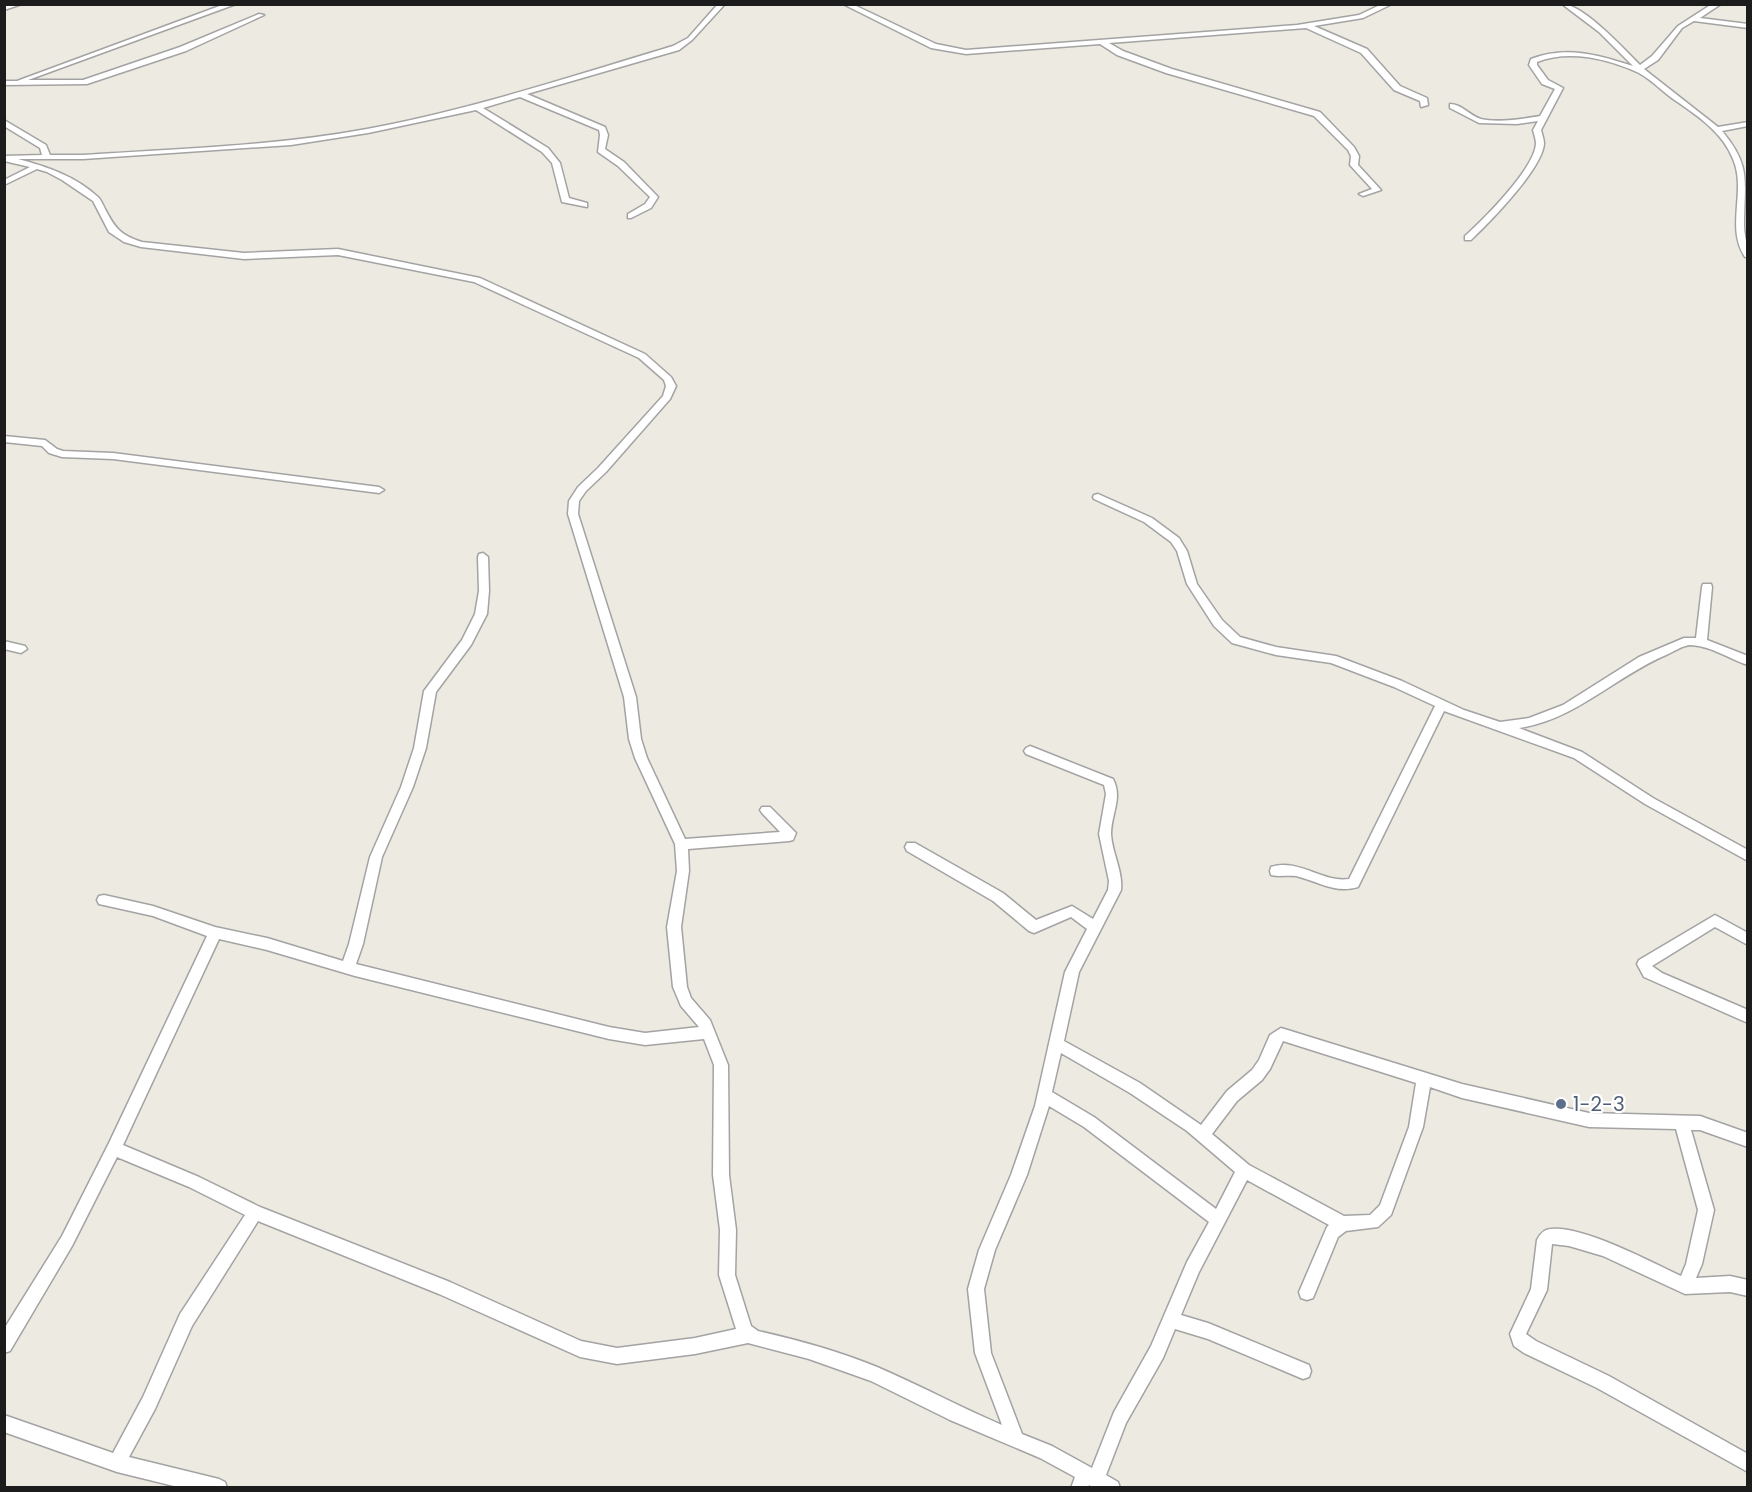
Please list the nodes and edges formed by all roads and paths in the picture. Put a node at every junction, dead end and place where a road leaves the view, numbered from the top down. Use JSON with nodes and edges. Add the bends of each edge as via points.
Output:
{"nodes":[{"id":1,"x":19,"y":4,"type":"edge"},
{"id":2,"x":233,"y":4,"type":"edge"},
{"id":3,"x":722,"y":4,"type":"edge"},
{"id":4,"x":846,"y":4,"type":"edge"},
{"id":5,"x":1389,"y":4,"type":"edge"},
{"id":6,"x":1565,"y":4,"type":"edge"},
{"id":7,"x":1718,"y":4,"type":"edge"},
{"id":8,"x":4,"y":8,"type":"edge"},
{"id":9,"x":261,"y":15,"type":"dead end"},
{"id":10,"x":1693,"y":19,"type":"junction"},
{"id":11,"x":1304,"y":26,"type":"junction"},
{"id":12,"x":1748,"y":26,"type":"edge"},
{"id":13,"x":1102,"y":42,"type":"junction"},
{"id":14,"x":1640,"y":70,"type":"junction"},
{"id":15,"x":4,"y":83,"type":"edge"},
{"id":16,"x":17,"y":83,"type":"junction"},
{"id":17,"x":520,"y":94,"type":"junction"},
{"id":18,"x":1424,"y":105,"type":"dead end"},
{"id":19,"x":1453,"y":106,"type":"dead end"},
{"id":20,"x":477,"y":107,"type":"junction"},
{"id":21,"x":1543,"y":118,"type":"junction"},
{"id":22,"x":4,"y":122,"type":"edge"},
{"id":23,"x":1748,"y":124,"type":"edge"},
{"id":24,"x":1719,"y":129,"type":"junction"},
{"id":25,"x":4,"y":157,"type":"edge"},
{"id":26,"x":46,"y":157,"type":"junction"},
{"id":27,"x":34,"y":168,"type":"junction"},
{"id":28,"x":4,"y":183,"type":"edge"},
{"id":29,"x":1746,"y":183,"type":"edge"},
{"id":30,"x":1363,"y":194,"type":"dead end"},
{"id":31,"x":584,"y":206,"type":"dead end"},
{"id":32,"x":631,"y":216,"type":"dead end"},
{"id":33,"x":1468,"y":238,"type":"dead end"},
{"id":34,"x":1748,"y":255,"type":"edge"},
{"id":35,"x":4,"y":439,"type":"edge"},
{"id":36,"x":379,"y":490,"type":"dead end"},
{"id":37,"x":1098,"y":497,"type":"dead end"},
{"id":38,"x":483,"y":556,"type":"dead end"},
{"id":39,"x":1707,"y":587,"type":"dead end"},
{"id":40,"x":1701,"y":642,"type":"junction"},
{"id":41,"x":4,"y":645,"type":"edge"},
{"id":42,"x":21,"y":649,"type":"dead end"},
{"id":43,"x":1748,"y":661,"type":"edge"},
{"id":44,"x":1441,"y":705,"type":"junction"},
{"id":45,"x":1500,"y":726,"type":"junction"},
{"id":46,"x":1030,"y":751,"type":"dead end"},
{"id":47,"x":766,"y":810,"type":"dead end"},
{"id":48,"x":681,"y":844,"type":"junction"},
{"id":49,"x":911,"y":847,"type":"dead end"},
{"id":50,"x":1748,"y":856,"type":"edge"},
{"id":51,"x":1276,"y":871,"type":"dead end"},
{"id":52,"x":104,"y":900,"type":"dead end"},
{"id":53,"x":1094,"y":927,"type":"junction"},
{"id":54,"x":215,"y":933,"type":"junction"},
{"id":55,"x":1748,"y":940,"type":"edge"},
{"id":56,"x":348,"y":968,"type":"junction"},
{"id":57,"x":1748,"y":1017,"type":"edge"},
{"id":58,"x":708,"y":1032,"type":"junction"},
{"id":59,"x":1057,"y":1044,"type":"junction"},
{"id":60,"x":1424,"y":1080,"type":"junction"},
{"id":61,"x":1045,"y":1095,"type":"junction"},
{"id":62,"x":1682,"y":1123,"type":"junction"},
{"id":63,"x":1203,"y":1134,"type":"junction"},
{"id":64,"x":1748,"y":1140,"type":"edge"},
{"id":65,"x":114,"y":1148,"type":"junction"},
{"id":66,"x":1244,"y":1170,"type":"junction"},
{"id":67,"x":255,"y":1212,"type":"junction"},
{"id":68,"x":1217,"y":1219,"type":"junction"},
{"id":69,"x":1343,"y":1224,"type":"junction"},
{"id":70,"x":1685,"y":1286,"type":"junction"},
{"id":71,"x":1748,"y":1288,"type":"edge"},
{"id":72,"x":1306,"y":1292,"type":"dead end"},
{"id":73,"x":1171,"y":1320,"type":"junction"},
{"id":74,"x":749,"y":1335,"type":"junction"},
{"id":75,"x":4,"y":1345,"type":"edge"},
{"id":76,"x":1303,"y":1371,"type":"dead end"},
{"id":77,"x":4,"y":1423,"type":"edge"},
{"id":78,"x":1016,"y":1439,"type":"junction"},
{"id":79,"x":117,"y":1463,"type":"junction"},
{"id":80,"x":1748,"y":1464,"type":"edge"},
{"id":81,"x":1087,"y":1480,"type":"edge"},
{"id":82,"x":219,"y":1488,"type":"edge"},
{"id":83,"x":1112,"y":1488,"type":"edge"}],
"edges":[{"from":1,"to":8,"type":"street"},
{"from":2,"to":16,"type":"street"},
{"from":3,"to":17,"type":"street","via":[[693,36],[676,48]]},
{"from":4,"to":13,"type":"street","via":[[921,41],[951,51]]},
{"from":5,"to":11,"type":"street","via":[[1361,17]]},
{"from":6,"to":14,"type":"street","via":[[1608,37]]},
{"from":7,"to":10,"type":"street"},
{"from":9,"to":16,"type":"street","via":[[183,49],[84,82]]},
{"from":10,"to":12,"type":"street"},
{"from":10,"to":14,"type":"street","via":[[1680,27]]},
{"from":11,"to":13,"type":"street"},
{"from":11,"to":18,"type":"street","via":[[1364,51],[1395,86],[1425,101]]},
{"from":13,"to":30,"type":"street","via":[[1169,71],[1318,115],[1351,149],[1354,165],[1377,190]]},
{"from":14,"to":21,"type":"street","via":[[1595,56],[1559,55],[1536,60],[1533,64],[1545,82],[1559,88]]},
{"from":14,"to":24,"type":"street"},
{"from":15,"to":16,"type":"street"},
{"from":17,"to":20,"type":"street"},
{"from":17,"to":32,"type":"street","via":[[602,129],[601,150],[654,197],[648,206]]},
{"from":19,"to":21,"type":"street","via":[[1478,121]]},
{"from":20,"to":26,"type":"street","via":[[384,128],[291,142]]},
{"from":20,"to":31,"type":"street","via":[[545,150],[556,163],[566,201]]},
{"from":21,"to":33,"type":"street","via":[[1537,130],[1540,144],[1533,164],[1510,195]]},
{"from":22,"to":26,"type":"street","via":[[43,147]]},
{"from":23,"to":24,"type":"street"},
{"from":24,"to":29,"type":"street","via":[[1738,159]]},
{"from":25,"to":26,"type":"street"},
{"from":25,"to":27,"type":"street"},
{"from":27,"to":28,"type":"street"},
{"from":27,"to":48,"type":"street","via":[[55,172],[89,195],[99,204],[112,230],[135,243],[244,256],[338,252],[477,280],[642,356],[668,379],[671,386],[667,397],[582,489],[574,501],[573,514],[634,711],[638,748]]},
{"from":29,"to":34,"type":"street","via":[[1739,239]]},
{"from":35,"to":36,"type":"street","via":[[45,443],[62,454],[113,456]]},
{"from":37,"to":44,"type":"street","via":[[1148,520],[1175,540],[1192,584],[1218,623],[1236,640],[1268,650],[1332,659],[1378,675]]},
{"from":38,"to":56,"type":"street","via":[[481,614],[430,691],[420,748],[376,857]]},
{"from":39,"to":40,"type":"street"},
{"from":40,"to":43,"type":"street"},
{"from":40,"to":45,"type":"street","via":[[1688,641],[1665,649],[1568,708],[1530,722]]},
{"from":41,"to":42,"type":"street"},
{"from":44,"to":45,"type":"street"},
{"from":44,"to":51,"type":"street","via":[[1353,883],[1344,885],[1291,869]]},
{"from":45,"to":50,"type":"street","via":[[1578,755]]},
{"from":46,"to":53,"type":"street","via":[[1101,778],[1111,787],[1105,834],[1114,890]]},
{"from":47,"to":48,"type":"street","via":[[784,825],[789,836]]},
{"from":48,"to":58,"type":"street","via":[[683,871],[674,927],[680,987]]},
{"from":49,"to":53,"type":"street","via":[[991,892],[1034,927],[1072,911]]},
{"from":52,"to":54,"type":"street","via":[[153,911]]},
{"from":53,"to":59,"type":"street","via":[[1068,983]]},
{"from":54,"to":56,"type":"street"},
{"from":54,"to":65,"type":"street"},
{"from":55,"to":57,"type":"street","via":[[1715,920],[1644,964],[1652,975]]},
{"from":56,"to":58,"type":"street","via":[[631,1037]]},
{"from":58,"to":74,"type":"street","via":[[722,1077],[721,1175],[728,1230],[727,1275],[743,1328]]},
{"from":59,"to":61,"type":"street"},
{"from":59,"to":63,"type":"street","via":[[1135,1088]]},
{"from":60,"to":62,"type":"street","via":[[1589,1120]]},
{"from":60,"to":63,"type":"street","via":[[1278,1035],[1262,1069],[1232,1096]]},
{"from":60,"to":69,"type":"street","via":[[1416,1126],[1386,1210],[1373,1222]]},
{"from":61,"to":68,"type":"street","via":[[1089,1122]]},
{"from":61,"to":78,"type":"street","via":[[976,1289],[983,1353]]},
{"from":62,"to":64,"type":"street","via":[[1709,1125]]},
{"from":62,"to":70,"type":"street","via":[[1706,1210]]},
{"from":63,"to":66,"type":"street"},
{"from":65,"to":67,"type":"street"},
{"from":65,"to":75,"type":"street","via":[[67,1241]]},
{"from":66,"to":68,"type":"street"},
{"from":66,"to":69,"type":"street"},
{"from":67,"to":74,"type":"street","via":[[595,1353],[647,1353]]},
{"from":67,"to":79,"type":"street","via":[[186,1320]]},
{"from":68,"to":73,"type":"street"},
{"from":69,"to":72,"type":"street","via":[[1328,1239]]},
{"from":70,"to":71,"type":"street","via":[[1724,1284]]},
{"from":70,"to":80,"type":"street","via":[[1605,1249],[1550,1236],[1545,1240],[1539,1290],[1519,1338]]},
{"from":73,"to":76,"type":"street","via":[[1208,1331]]},
{"from":73,"to":81,"type":"street"},
{"from":74,"to":78,"type":"street","via":[[856,1366]]},
{"from":77,"to":79,"type":"street"},
{"from":78,"to":81,"type":"street"},
{"from":79,"to":82,"type":"street"},
{"from":81,"to":83,"type":"street"}]}
